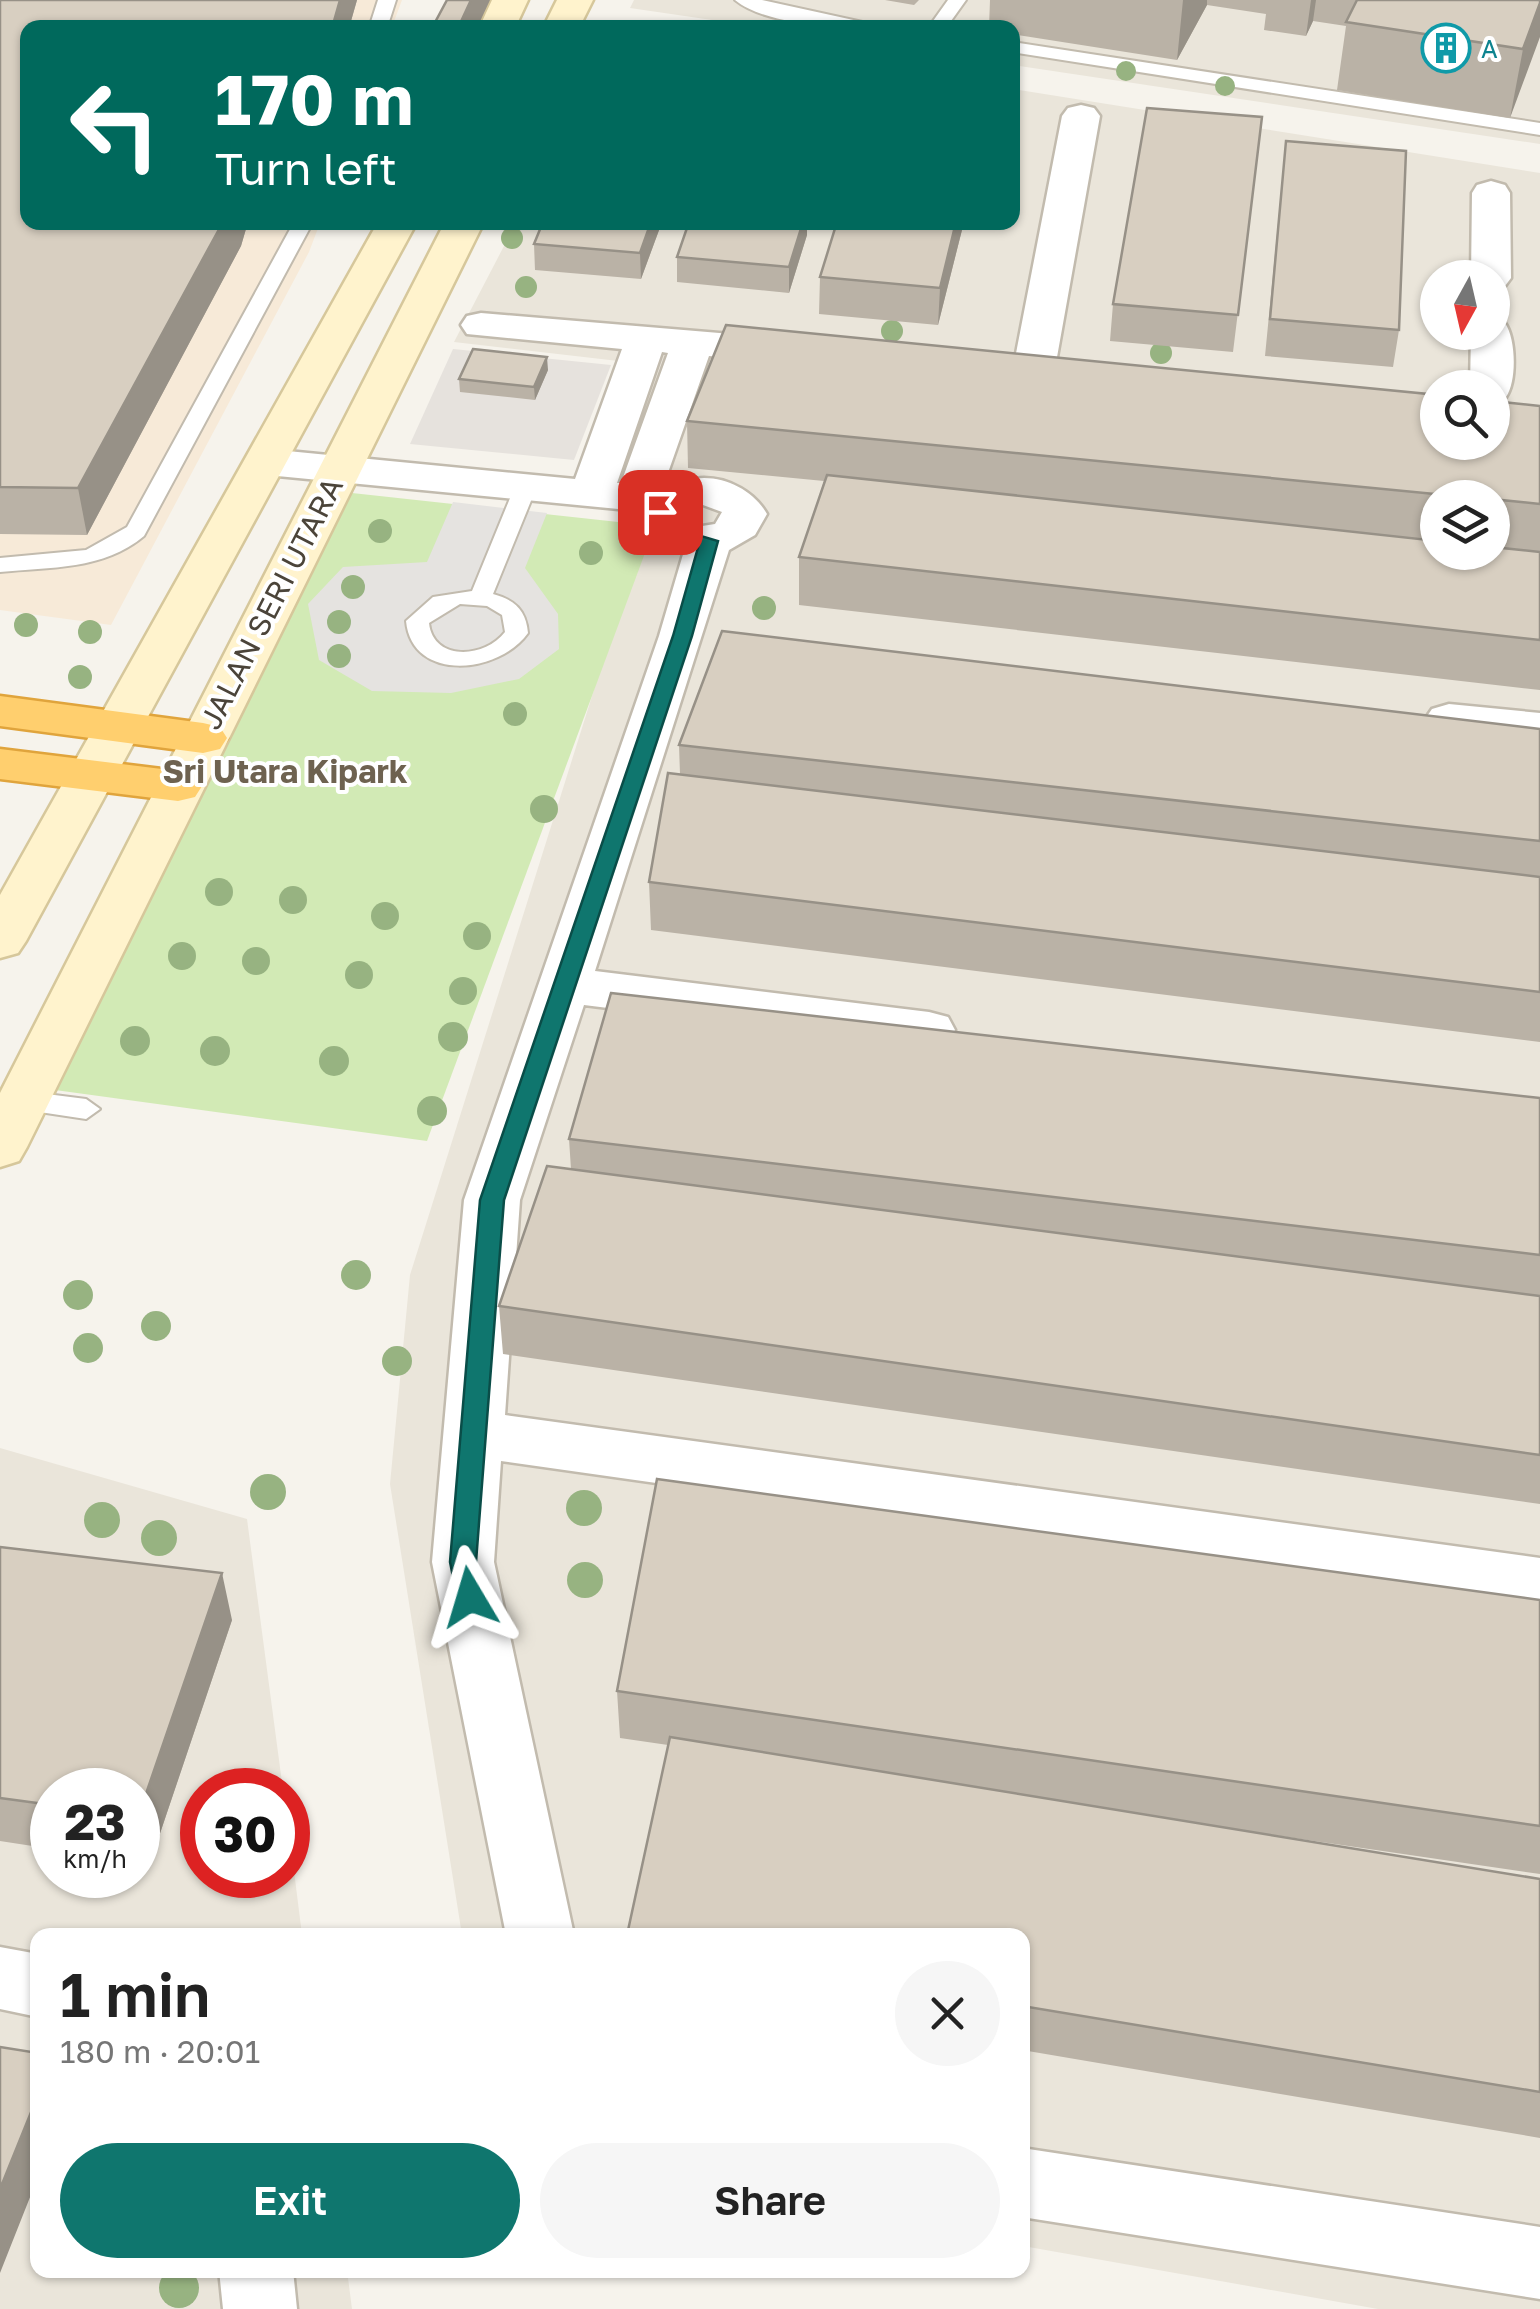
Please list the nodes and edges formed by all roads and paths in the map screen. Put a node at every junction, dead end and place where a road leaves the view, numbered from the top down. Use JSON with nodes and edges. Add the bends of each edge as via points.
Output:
{"nodes":[{"id":1,"x":744,"y":0,"type":"edge"},
{"id":2,"x":829,"y":20,"type":"edge"},
{"id":3,"x":1020,"y":48,"type":"edge"},
{"id":4,"x":1081,"y":116,"type":"dead end"},
{"id":5,"x":1540,"y":129,"type":"edge"},
{"id":6,"x":1491,"y":193,"type":"dead end"},
{"id":7,"x":300,"y":230,"type":"edge"},
{"id":8,"x":394,"y":230,"type":"edge"},
{"id":9,"x":461,"y":230,"type":"edge"},
{"id":10,"x":1491,"y":260,"type":"edge"},
{"id":11,"x":482,"y":326,"type":"dead end"},
{"id":12,"x":646,"y":339,"type":"junction"},
{"id":13,"x":693,"y":342,"type":"junction"},
{"id":14,"x":825,"y":354,"type":"edge"},
{"id":15,"x":1033,"y":374,"type":"edge"},
{"id":16,"x":267,"y":462,"type":"junction"},
{"id":17,"x":338,"y":468,"type":"junction"},
{"id":18,"x":526,"y":486,"type":"junction"},
{"id":19,"x":592,"y":492,"type":"junction"},
{"id":20,"x":653,"y":499,"type":"junction"},
{"id":21,"x":0,"y":566,"type":"edge"},
{"id":22,"x":480,"y":598,"type":"dead end"},
{"id":23,"x":0,"y":711,"type":"edge"},
{"id":24,"x":1404,"y":714,"type":"edge"},
{"id":25,"x":122,"y":726,"type":"junction"},
{"id":26,"x":1540,"y":728,"type":"edge"},
{"id":27,"x":203,"y":738,"type":"junction"},
{"id":28,"x":0,"y":764,"type":"edge"},
{"id":29,"x":95,"y":775,"type":"junction"},
{"id":30,"x":178,"y":786,"type":"junction"},
{"id":31,"x":0,"y":941,"type":"edge"},
{"id":32,"x":565,"y":985,"type":"junction"},
{"id":33,"x":974,"y":1035,"type":"edge"},
{"id":34,"x":23,"y":1102,"type":"junction"},
{"id":35,"x":86,"y":1109,"type":"dead end"},
{"id":36,"x":0,"y":1147,"type":"edge"},
{"id":37,"x":473,"y":1434,"type":"junction"},
{"id":38,"x":1540,"y":1583,"type":"edge"},
{"id":39,"x":539,"y":1928,"type":"edge"},
{"id":40,"x":0,"y":1978,"type":"edge"},
{"id":41,"x":30,"y":1984,"type":"edge"},
{"id":42,"x":1030,"y":2183,"type":"edge"},
{"id":43,"x":1540,"y":2263,"type":"edge"},
{"id":44,"x":257,"y":2278,"type":"edge"},
{"id":45,"x":260,"y":2309,"type":"edge"}],
"edges":[{"from":1,"to":2,"type":"lane"},
{"from":3,"to":5,"type":"lane"},
{"from":4,"to":15,"type":"street"},
{"from":6,"to":10,"type":"street"},
{"from":7,"to":21,"type":"lane","via":[[136,530],[106,552]]},
{"from":8,"to":16,"type":"street"},
{"from":9,"to":17,"type":"street","name":"JALAN SERI UTARA"},
{"from":11,"to":12,"type":"street"},
{"from":12,"to":13,"type":"street"},
{"from":12,"to":19,"type":"street"},
{"from":13,"to":14,"type":"street"},
{"from":13,"to":20,"type":"street"},
{"from":16,"to":17,"type":"street"},
{"from":16,"to":25,"type":"street"},
{"from":17,"to":18,"type":"street"},
{"from":17,"to":27,"type":"street","name":"JALAN SERI UTARA"},
{"from":18,"to":19,"type":"street"},
{"from":18,"to":22,"type":"lane"},
{"from":19,"to":20,"type":"street"},
{"from":20,"to":32,"type":"street","via":[[705,491],[739,503],[745,514],[742,526],[709,541],[702,638]]},
{"from":23,"to":25,"type":"highway"},
{"from":24,"to":26,"type":"street"},
{"from":25,"to":27,"type":"highway"},
{"from":25,"to":29,"type":"street"},
{"from":27,"to":30,"type":"street","name":"JALAN SERI UTARA"},
{"from":28,"to":29,"type":"highway"},
{"from":29,"to":30,"type":"highway"},
{"from":29,"to":31,"type":"street"},
{"from":30,"to":34,"type":"street","name":"JALAN SERI UTARA"},
{"from":32,"to":33,"type":"street"},
{"from":32,"to":37,"type":"street","via":[[492,1200]]},
{"from":34,"to":35,"type":"lane"},
{"from":34,"to":36,"type":"street","name":"JALAN SERI UTARA"},
{"from":37,"to":38,"type":"street"},
{"from":37,"to":39,"type":"street","via":[[463,1562]]},
{"from":40,"to":41,"type":"street"},
{"from":42,"to":43,"type":"street"},
{"from":44,"to":45,"type":"street"}]}
